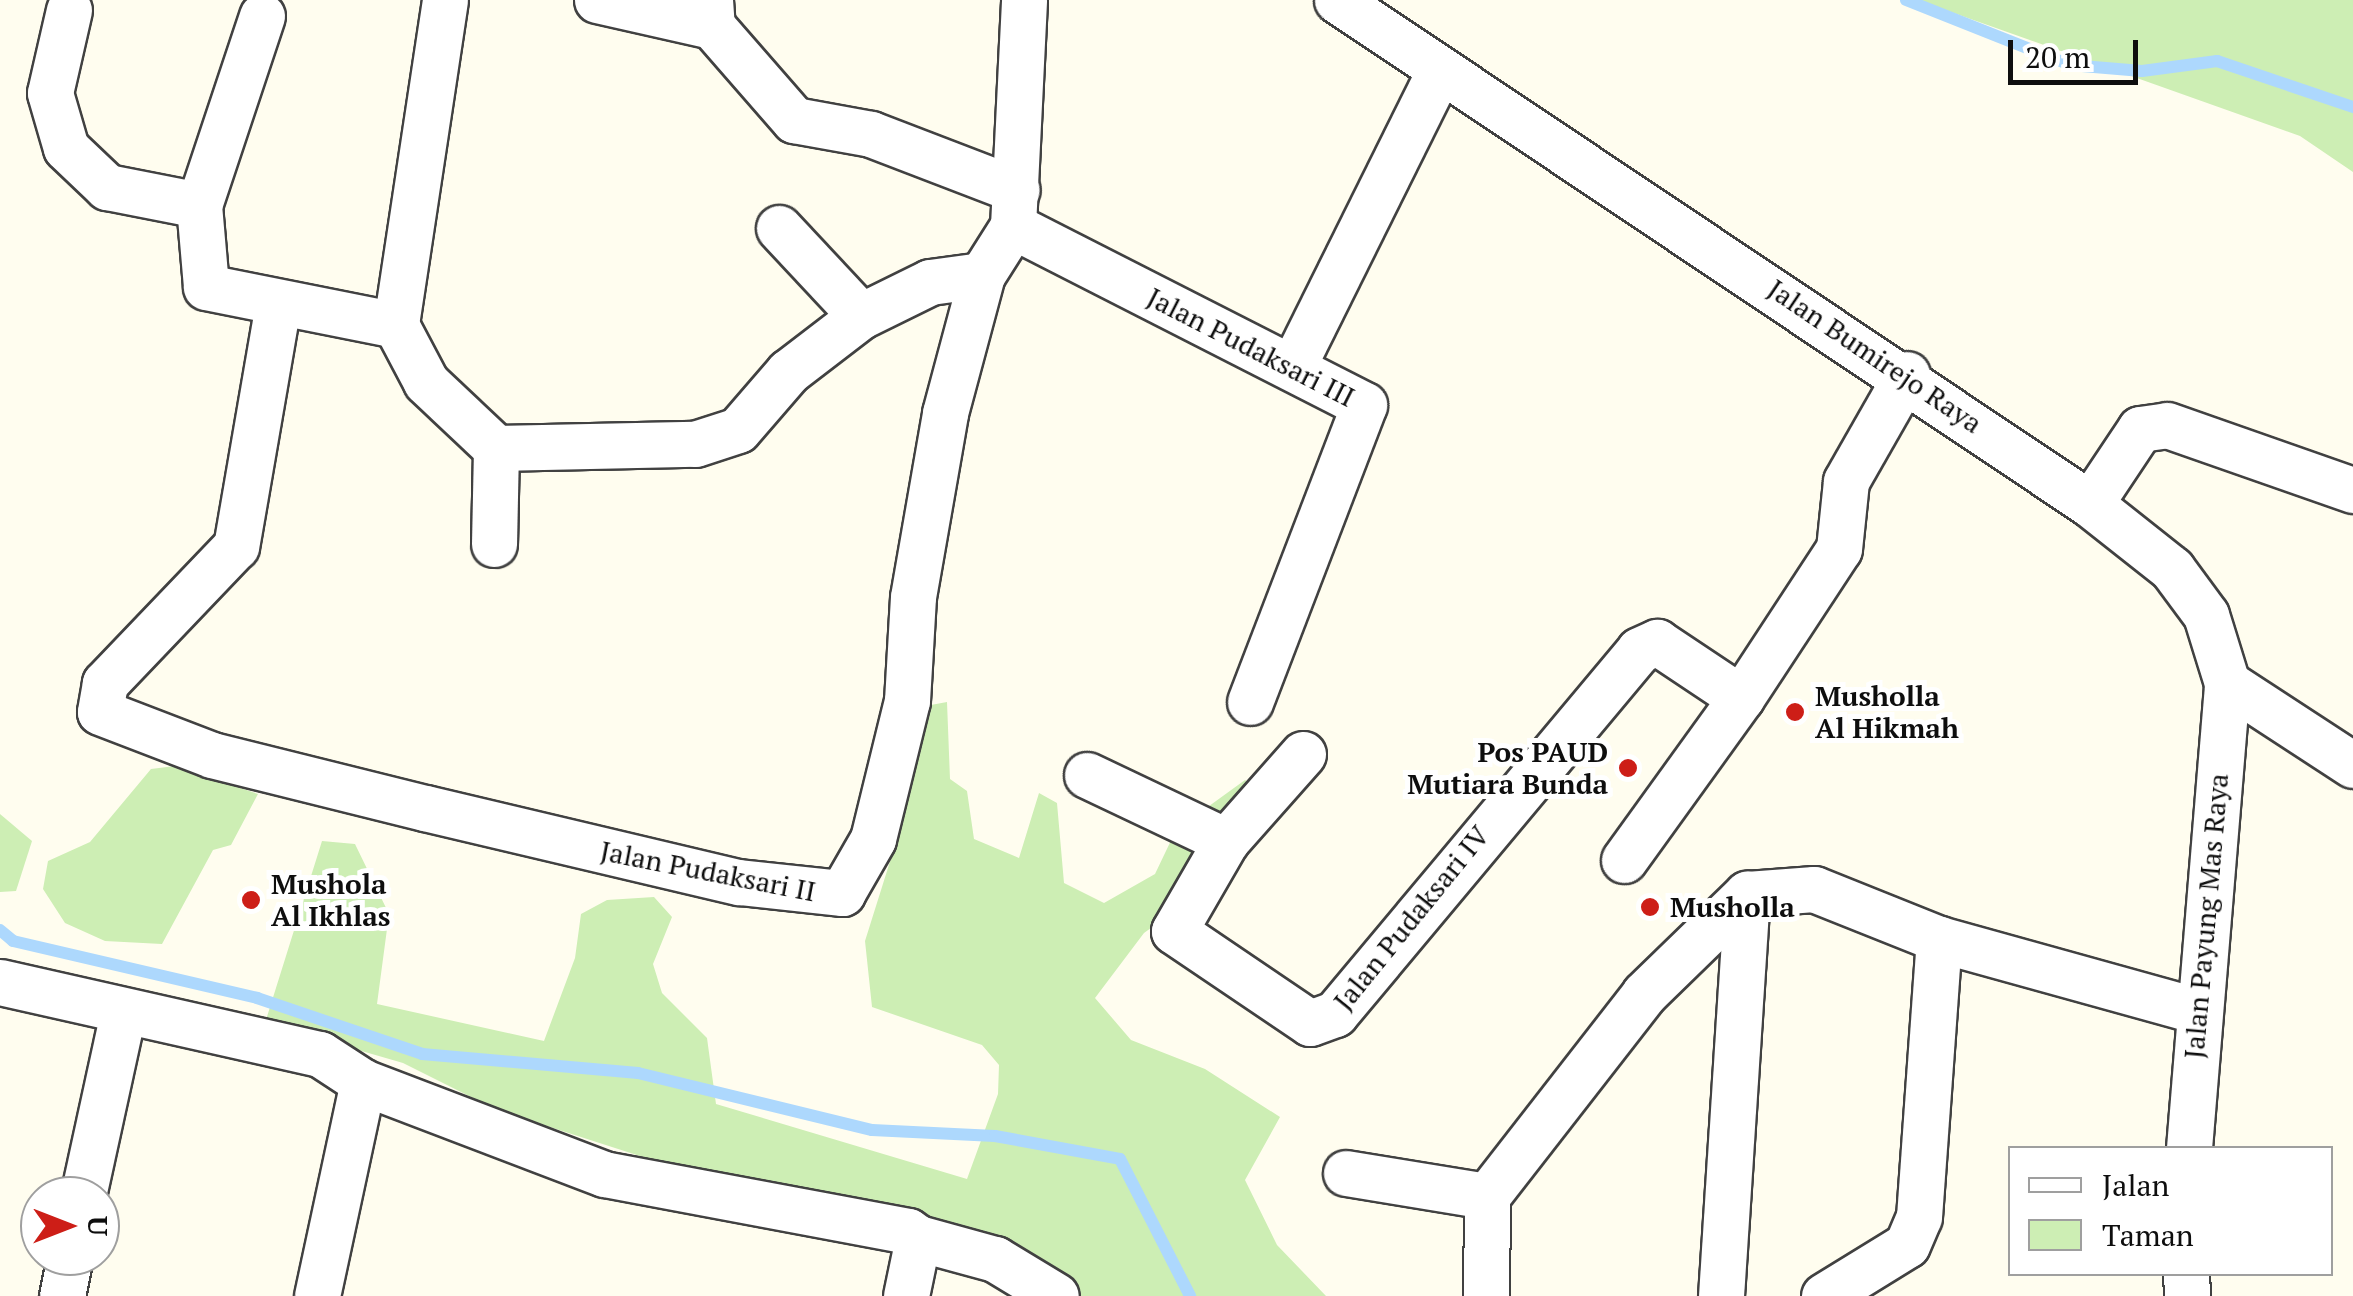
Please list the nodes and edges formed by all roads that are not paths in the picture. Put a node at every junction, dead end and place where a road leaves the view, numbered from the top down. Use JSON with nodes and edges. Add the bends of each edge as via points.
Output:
{"nodes":[{"id":1,"x":446,"y":0,"type":"edge"},
{"id":2,"x":597,"y":0,"type":"edge"},
{"id":3,"x":1024,"y":0,"type":"edge"},
{"id":4,"x":1337,"y":0,"type":"edge"},
{"id":5,"x":69,"y":10,"type":"dead end"},
{"id":6,"x":711,"y":13,"type":"edge"},
{"id":7,"x":262,"y":16,"type":"dead end"},
{"id":8,"x":1439,"y":72,"type":"junction"},
{"id":9,"x":198,"y":205,"type":"junction"},
{"id":10,"x":1015,"y":208,"type":"junction"},
{"id":11,"x":778,"y":228,"type":"dead end"},
{"id":12,"x":982,"y":275,"type":"junction"},
{"id":13,"x":278,"y":304,"type":"junction"},
{"id":14,"x":860,"y":316,"type":"junction"},
{"id":15,"x":396,"y":325,"type":"junction"},
{"id":16,"x":1293,"y":366,"type":"junction"},
{"id":17,"x":1907,"y":374,"type":"junction"},
{"id":18,"x":496,"y":448,"type":"junction"},
{"id":19,"x":2353,"y":490,"type":"edge"},
{"id":20,"x":2090,"y":504,"type":"junction"},
{"id":21,"x":494,"y":544,"type":"dead end"},
{"id":22,"x":2227,"y":683,"type":"junction"},
{"id":23,"x":1740,"y":698,"type":"junction"},
{"id":24,"x":1250,"y":702,"type":"dead end"},
{"id":25,"x":1303,"y":754,"type":"dead end"},
{"id":26,"x":2353,"y":764,"type":"edge"},
{"id":27,"x":1087,"y":775,"type":"dead end"},
{"id":28,"x":1226,"y":841,"type":"junction"},
{"id":29,"x":1624,"y":860,"type":"dead end"},
{"id":30,"x":1747,"y":894,"type":"junction"},
{"id":31,"x":1938,"y":939,"type":"junction"},
{"id":32,"x":0,"y":982,"type":"edge"},
{"id":33,"x":2195,"y":1010,"type":"junction"},
{"id":34,"x":123,"y":1012,"type":"junction"},
{"id":35,"x":363,"y":1082,"type":"junction"},
{"id":36,"x":2189,"y":1146,"type":"edge"},
{"id":37,"x":1346,"y":1174,"type":"dead end"},
{"id":38,"x":87,"y":1176,"type":"edge"},
{"id":39,"x":1487,"y":1196,"type":"junction"},
{"id":40,"x":918,"y":1238,"type":"junction"},
{"id":41,"x":318,"y":1296,"type":"edge"},
{"id":42,"x":906,"y":1296,"type":"edge"},
{"id":43,"x":1056,"y":1296,"type":"edge"},
{"id":44,"x":1486,"y":1296,"type":"edge"},
{"id":45,"x":1722,"y":1296,"type":"edge"},
{"id":46,"x":1824,"y":1296,"type":"edge"}],
"edges":[{"from":1,"to":15,"type":"street"},
{"from":2,"to":6,"type":"street"},
{"from":3,"to":10,"type":"street","name":"Jalan Pudaksari II"},
{"from":4,"to":8,"type":"street","name":"Jalan Bumirejo Raya"},
{"from":5,"to":9,"type":"street","via":[[50,93],[66,148],[107,187]]},
{"from":6,"to":10,"type":"street","via":[[794,120],[870,134]]},
{"from":7,"to":9,"type":"street"},
{"from":8,"to":16,"type":"street"},
{"from":8,"to":17,"type":"street","name":"Jalan Bumirejo Raya"},
{"from":9,"to":13,"type":"street","via":[[206,286]]},
{"from":10,"to":12,"type":"street","name":"Jalan Pudaksari II"},
{"from":10,"to":16,"type":"street","name":"Jalan Pudaksari III"},
{"from":11,"to":14,"type":"street"},
{"from":12,"to":13,"type":"street","name":"Jalan Pudaksari II","via":[[944,413],[913,597],[907,701],[873,839],[842,893],[739,882],[212,755],[100,712],[96,702],[155,626],[236,546]]},
{"from":12,"to":14,"type":"street","via":[[930,282]]},
{"from":13,"to":15,"type":"street"},
{"from":14,"to":18,"type":"street","via":[[788,372],[738,430],[694,444]]},
{"from":15,"to":18,"type":"street","via":[[426,382]]},
{"from":16,"to":24,"type":"street","name":"Jalan Pudaksari III","via":[[1354,397],[1365,422]]},
{"from":17,"to":20,"type":"street","name":"Jalan Bumirejo Raya"},
{"from":17,"to":23,"type":"street","via":[[1846,481],[1839,549]]},
{"from":18,"to":21,"type":"street"},
{"from":19,"to":20,"type":"street","via":[[2167,425],[2140,429]]},
{"from":20,"to":22,"type":"street","name":"Jalan Bumirejo Raya","via":[[2183,584],[2206,615]]},
{"from":22,"to":26,"type":"street"},
{"from":22,"to":33,"type":"street","name":"Jalan Payung Mas Raya"},
{"from":23,"to":28,"type":"street","name":"Jalan Pudaksari IV","via":[[1657,642],[1639,650],[1326,1018],[1300,1019],[1174,932]]},
{"from":23,"to":29,"type":"street"},
{"from":25,"to":28,"type":"street","name":"Jalan Pudaksari IV"},
{"from":27,"to":28,"type":"street"},
{"from":30,"to":31,"type":"street","via":[[1814,890]]},
{"from":30,"to":39,"type":"street","via":[[1644,994]]},
{"from":30,"to":45,"type":"street"},
{"from":31,"to":33,"type":"street"},
{"from":31,"to":46,"type":"street","via":[[1919,1217],[1906,1245]]},
{"from":32,"to":34,"type":"street"},
{"from":33,"to":36,"type":"street","name":"Jalan Payung Mas Raya"},
{"from":34,"to":35,"type":"street","via":[[320,1054]]},
{"from":34,"to":38,"type":"street"},
{"from":35,"to":40,"type":"street","via":[[604,1174]]},
{"from":35,"to":41,"type":"street"},
{"from":37,"to":39,"type":"street"},
{"from":39,"to":44,"type":"street"},
{"from":40,"to":42,"type":"street"},
{"from":40,"to":43,"type":"street","via":[[995,1259]]}]}
